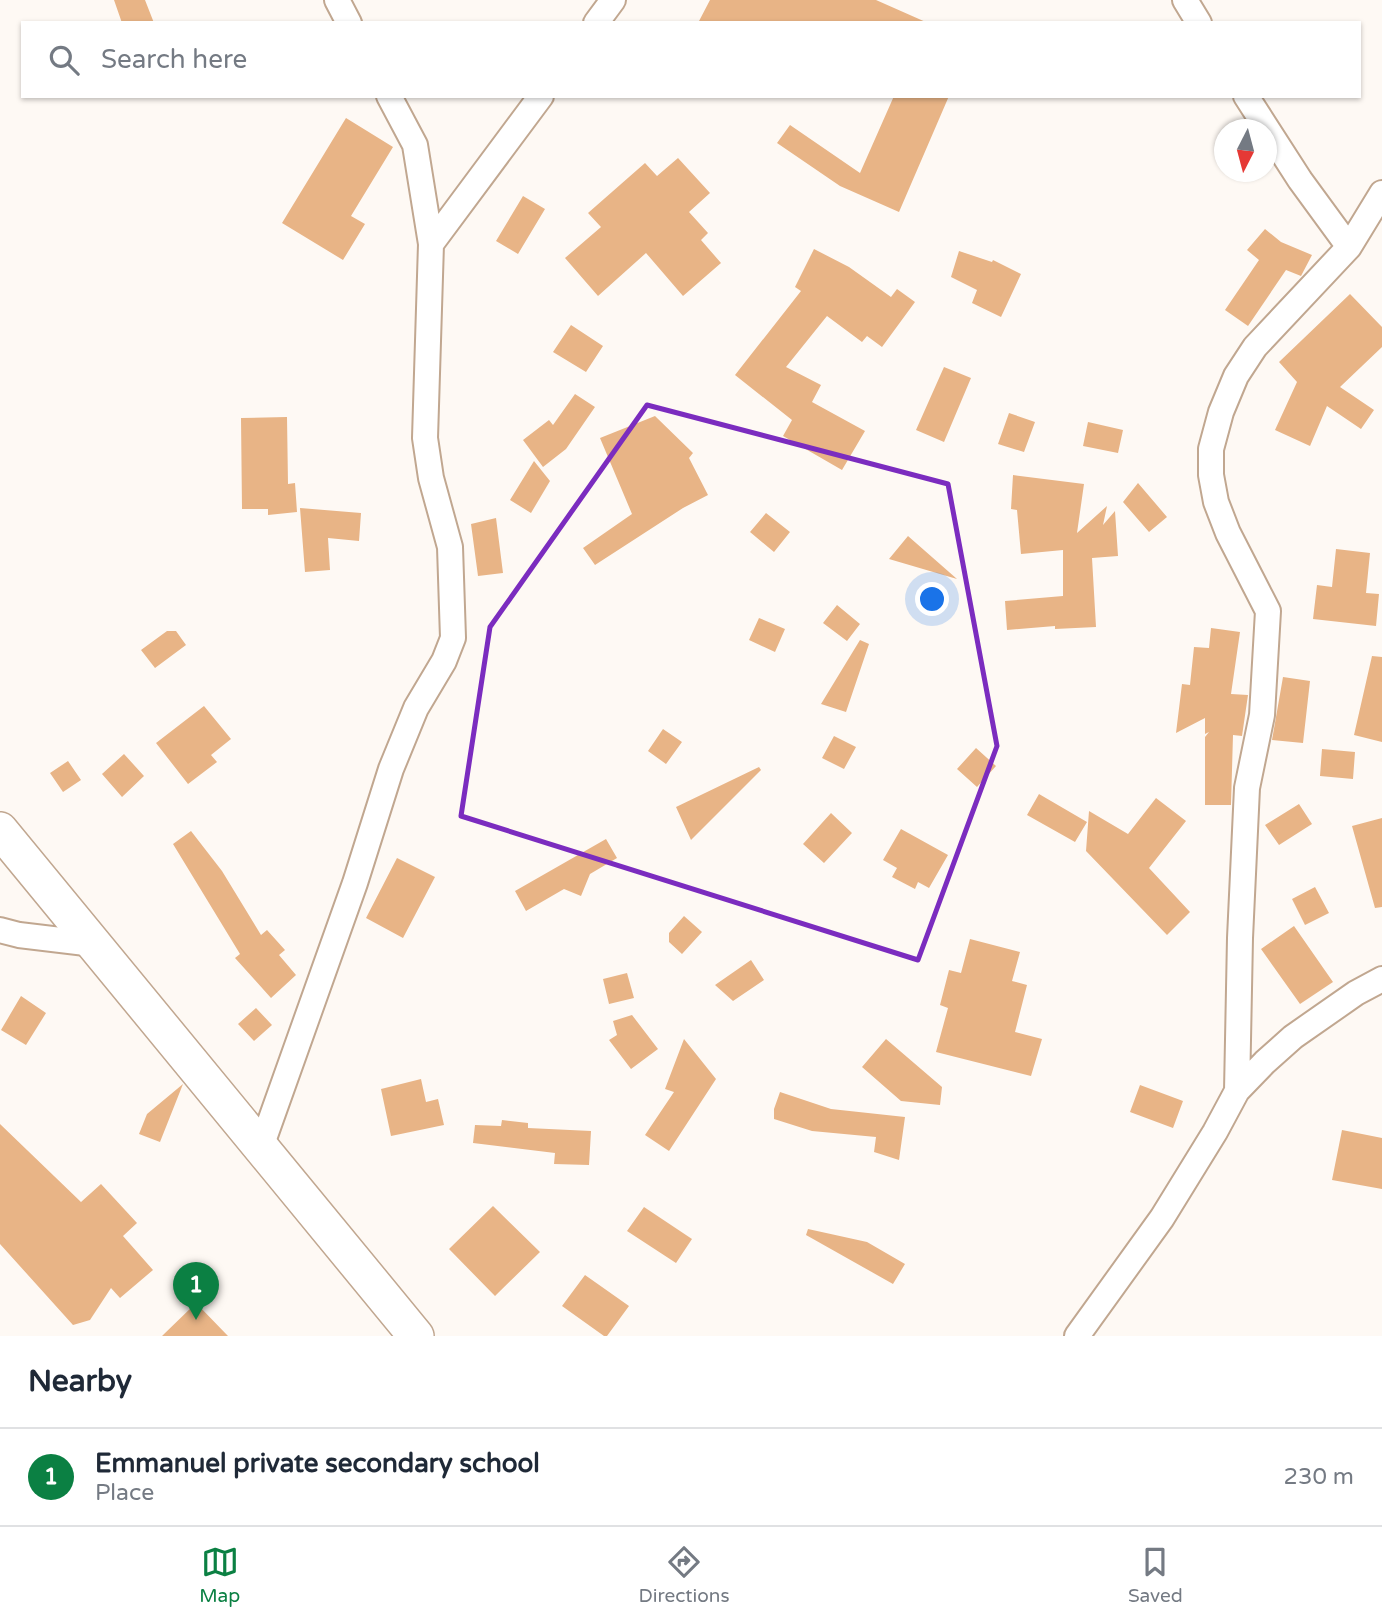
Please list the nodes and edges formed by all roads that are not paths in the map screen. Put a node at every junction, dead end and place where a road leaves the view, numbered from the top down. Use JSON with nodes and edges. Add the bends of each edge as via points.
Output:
{"nodes":[{"id":1,"x":337,"y":0,"type":"edge"},
{"id":2,"x":613,"y":0,"type":"edge"},
{"id":3,"x":1185,"y":0,"type":"edge"},
{"id":4,"x":348,"y":21,"type":"edge"},
{"id":5,"x":597,"y":21,"type":"edge"},
{"id":6,"x":1198,"y":21,"type":"edge"},
{"id":7,"x":390,"y":98,"type":"edge"},
{"id":8,"x":540,"y":98,"type":"edge"},
{"id":9,"x":1247,"y":98,"type":"edge"},
{"id":10,"x":1382,"y":193,"type":"edge"},
{"id":11,"x":431,"y":244,"type":"junction"},
{"id":12,"x":1349,"y":247,"type":"junction"},
{"id":13,"x":0,"y":830,"type":"edge"},
{"id":14,"x":0,"y":930,"type":"edge"},
{"id":15,"x":94,"y":944,"type":"junction"},
{"id":16,"x":1382,"y":979,"type":"edge"},
{"id":17,"x":1237,"y":1091,"type":"junction"},
{"id":18,"x":261,"y":1147,"type":"junction"},
{"id":19,"x":416,"y":1336,"type":"edge"},
{"id":20,"x":1077,"y":1336,"type":"edge"}],
"edges":[{"from":1,"to":4,"type":"street"},
{"from":2,"to":5,"type":"street"},
{"from":3,"to":6,"type":"street"},
{"from":7,"to":11,"type":"street","via":[[415,145]]},
{"from":8,"to":11,"type":"street"},
{"from":9,"to":12,"type":"street"},
{"from":10,"to":12,"type":"street"},
{"from":11,"to":18,"type":"street","via":[[425,438],[450,547],[453,638],[390,769],[355,883]]},
{"from":12,"to":17,"type":"street","via":[[1255,347],[1236,376],[1212,449],[1216,502],[1268,611],[1262,715],[1247,788]]},
{"from":13,"to":15,"type":"main road"},
{"from":14,"to":15,"type":"street"},
{"from":15,"to":18,"type":"main road"},
{"from":16,"to":17,"type":"street","via":[[1293,1037]]},
{"from":17,"to":20,"type":"street","via":[[1162,1219]]},
{"from":18,"to":19,"type":"main road"}]}
